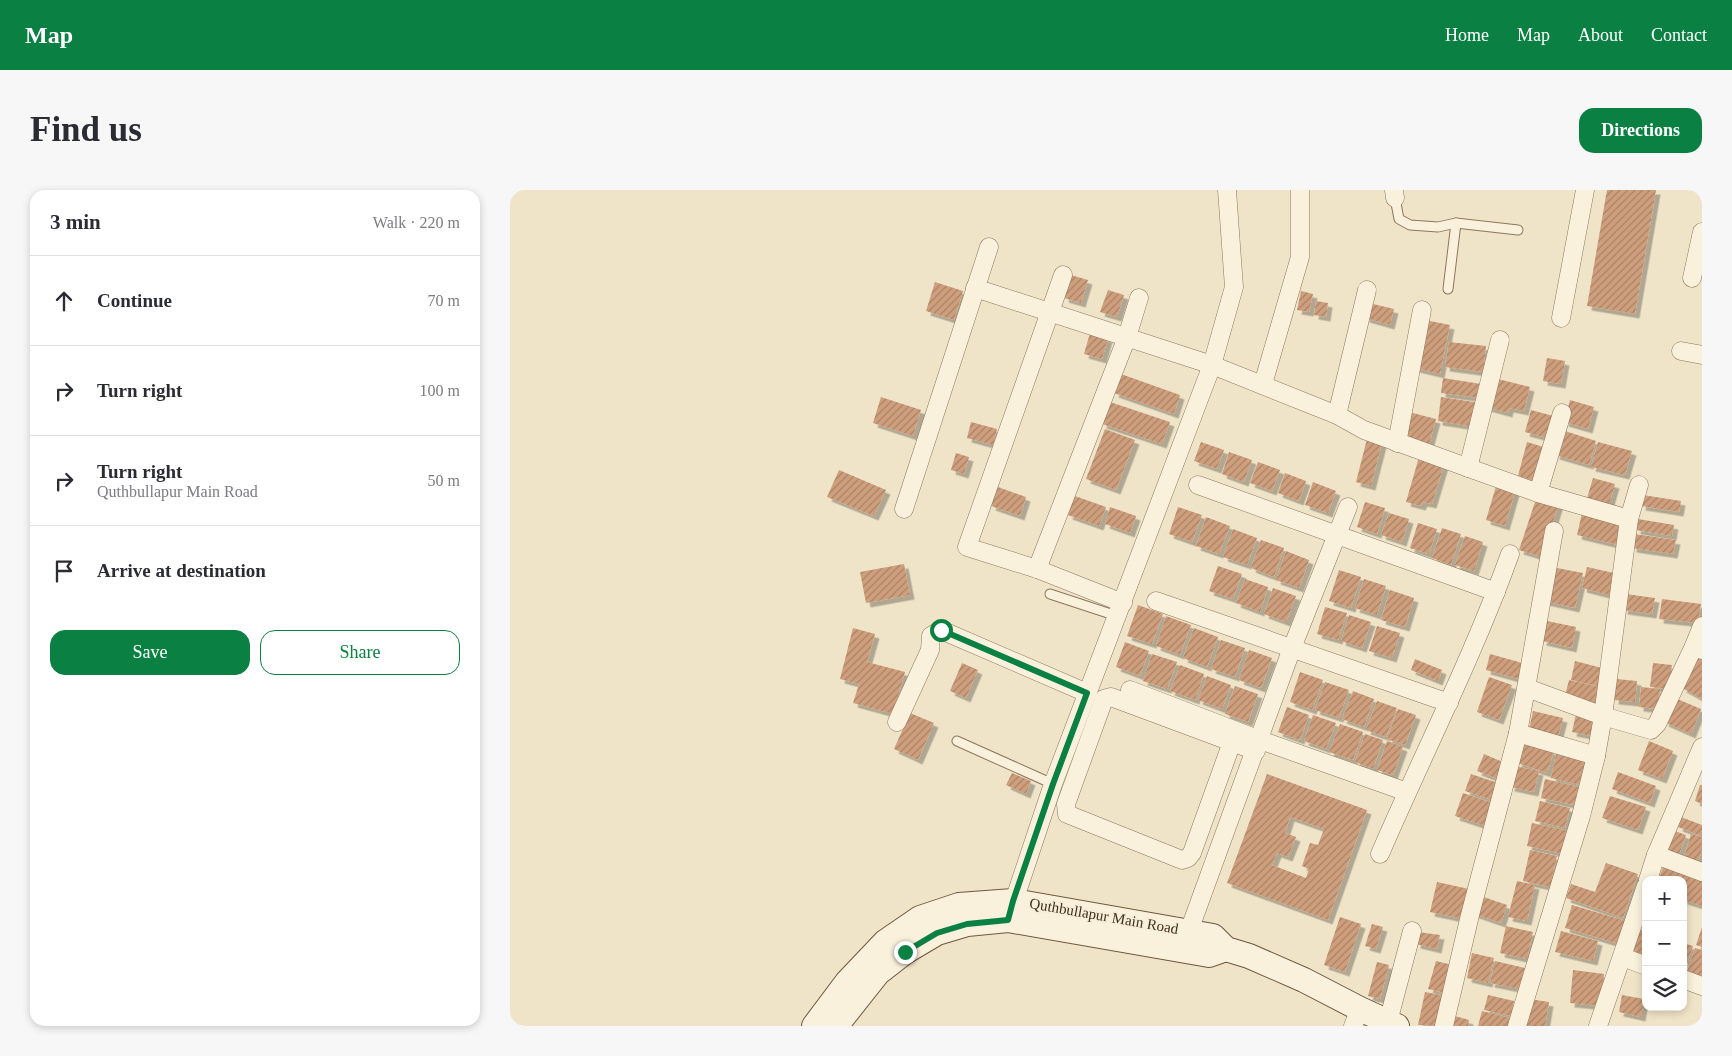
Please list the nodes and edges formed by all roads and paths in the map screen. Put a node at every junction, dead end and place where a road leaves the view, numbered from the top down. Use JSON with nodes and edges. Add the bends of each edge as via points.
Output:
{"nodes":[{"id":1,"x":1227,"y":190,"type":"edge"},
{"id":2,"x":1300,"y":190,"type":"edge"},
{"id":3,"x":1584,"y":190,"type":"edge"},
{"id":4,"x":1394,"y":194,"type":"edge"},
{"id":5,"x":1456,"y":223,"type":"junction"},
{"id":6,"x":1518,"y":230,"type":"dead end"},
{"id":7,"x":1702,"y":232,"type":"edge"},
{"id":8,"x":989,"y":247,"type":"dead end"},
{"id":9,"x":1063,"y":274,"type":"dead end"},
{"id":10,"x":1692,"y":278,"type":"dead end"},
{"id":11,"x":974,"y":288,"type":"junction"},
{"id":12,"x":1448,"y":289,"type":"dead end"},
{"id":13,"x":1367,"y":290,"type":"dead end"},
{"id":14,"x":1139,"y":298,"type":"dead end"},
{"id":15,"x":1422,"y":310,"type":"dead end"},
{"id":16,"x":1050,"y":313,"type":"junction"},
{"id":17,"x":1561,"y":318,"type":"dead end"},
{"id":18,"x":1127,"y":337,"type":"junction"},
{"id":19,"x":1500,"y":340,"type":"dead end"},
{"id":20,"x":1681,"y":351,"type":"dead end"},
{"id":21,"x":1702,"y":355,"type":"edge"},
{"id":22,"x":1212,"y":365,"type":"junction"},
{"id":23,"x":1263,"y":384,"type":"junction"},
{"id":24,"x":1562,"y":413,"type":"dead end"},
{"id":25,"x":1337,"y":415,"type":"junction"},
{"id":26,"x":1397,"y":442,"type":"junction"},
{"id":27,"x":1468,"y":468,"type":"junction"},
{"id":28,"x":1198,"y":485,"type":"dead end"},
{"id":29,"x":1639,"y":485,"type":"dead end"},
{"id":30,"x":1538,"y":493,"type":"junction"},
{"id":31,"x":1348,"y":507,"type":"dead end"},
{"id":32,"x":904,"y":509,"type":"dead end"},
{"id":33,"x":1630,"y":519,"type":"junction"},
{"id":34,"x":1554,"y":532,"type":"dead end"},
{"id":35,"x":1336,"y":535,"type":"junction"},
{"id":36,"x":1510,"y":554,"type":"dead end"},
{"id":37,"x":1037,"y":569,"type":"junction"},
{"id":38,"x":1496,"y":592,"type":"junction"},
{"id":39,"x":1050,"y":594,"type":"dead end"},
{"id":40,"x":1156,"y":601,"type":"dead end"},
{"id":41,"x":1120,"y":609,"type":"junction"},
{"id":42,"x":1702,"y":626,"type":"edge"},
{"id":43,"x":1292,"y":648,"type":"junction"},
{"id":44,"x":1698,"y":648,"type":"edge"},
{"id":45,"x":1527,"y":688,"type":"junction"},
{"id":46,"x":1130,"y":690,"type":"dead end"},
{"id":47,"x":1087,"y":693,"type":"junction"},
{"id":48,"x":1449,"y":703,"type":"junction"},
{"id":49,"x":1603,"y":716,"type":"junction"},
{"id":50,"x":897,"y":722,"type":"dead end"},
{"id":51,"x":1518,"y":733,"type":"junction"},
{"id":52,"x":957,"y":741,"type":"dead end"},
{"id":53,"x":1232,"y":742,"type":"junction"},
{"id":54,"x":1258,"y":745,"type":"junction"},
{"id":55,"x":1702,"y":746,"type":"edge"},
{"id":56,"x":1596,"y":756,"type":"junction"},
{"id":57,"x":1698,"y":766,"type":"edge"},
{"id":58,"x":1053,"y":784,"type":"junction"},
{"id":59,"x":1407,"y":792,"type":"junction"},
{"id":60,"x":1380,"y":854,"type":"dead end"},
{"id":61,"x":1656,"y":855,"type":"junction"},
{"id":62,"x":1702,"y":872,"type":"edge"},
{"id":63,"x":1649,"y":876,"type":"edge"},
{"id":64,"x":1642,"y":898,"type":"edge"},
{"id":65,"x":1010,"y":911,"type":"junction"},
{"id":66,"x":1189,"y":931,"type":"junction"},
{"id":67,"x":1412,"y":931,"type":"dead end"},
{"id":68,"x":1226,"y":949,"type":"junction"},
{"id":69,"x":1622,"y":957,"type":"junction"},
{"id":70,"x":1642,"y":964,"type":"edge"},
{"id":71,"x":1687,"y":980,"type":"edge"},
{"id":72,"x":1702,"y":986,"type":"edge"},
{"id":73,"x":1357,"y":1018,"type":"edge"},
{"id":74,"x":1392,"y":1024,"type":"edge"},
{"id":75,"x":814,"y":1026,"type":"edge"},
{"id":76,"x":836,"y":1026,"type":"edge"},
{"id":77,"x":1444,"y":1026,"type":"edge"},
{"id":78,"x":1517,"y":1026,"type":"edge"},
{"id":79,"x":1598,"y":1026,"type":"edge"}],
"edges":[{"from":1,"to":22,"type":"street","via":[[1234,287]]},
{"from":2,"to":23,"type":"street","via":[[1300,257]]},
{"from":3,"to":17,"type":"street"},
{"from":4,"to":5,"type":"lane","via":[[1399,219],[1410,225],[1438,227]]},
{"from":5,"to":6,"type":"lane"},
{"from":5,"to":12,"type":"lane"},
{"from":7,"to":10,"type":"street"},
{"from":8,"to":11,"type":"street"},
{"from":9,"to":16,"type":"street"},
{"from":11,"to":16,"type":"street"},
{"from":11,"to":32,"type":"street"},
{"from":13,"to":25,"type":"street"},
{"from":14,"to":18,"type":"street"},
{"from":15,"to":26,"type":"street"},
{"from":16,"to":18,"type":"street"},
{"from":16,"to":37,"type":"street","via":[[967,547]]},
{"from":18,"to":22,"type":"street"},
{"from":18,"to":37,"type":"street"},
{"from":19,"to":27,"type":"street"},
{"from":20,"to":21,"type":"street"},
{"from":22,"to":23,"type":"street"},
{"from":22,"to":41,"type":"street"},
{"from":23,"to":25,"type":"street"},
{"from":24,"to":30,"type":"street"},
{"from":25,"to":26,"type":"street","via":[[1364,430]]},
{"from":26,"to":27,"type":"street"},
{"from":27,"to":30,"type":"street"},
{"from":28,"to":35,"type":"street"},
{"from":29,"to":33,"type":"street"},
{"from":30,"to":33,"type":"street"},
{"from":31,"to":35,"type":"street"},
{"from":33,"to":49,"type":"street"},
{"from":34,"to":45,"type":"street"},
{"from":35,"to":38,"type":"street"},
{"from":35,"to":43,"type":"street"},
{"from":36,"to":38,"type":"street"},
{"from":37,"to":41,"type":"street"},
{"from":38,"to":48,"type":"street"},
{"from":39,"to":41,"type":"lane"},
{"from":40,"to":43,"type":"street"},
{"from":41,"to":47,"type":"street"},
{"from":42,"to":44,"type":"street"},
{"from":43,"to":48,"type":"street"},
{"from":43,"to":54,"type":"street"},
{"from":44,"to":49,"type":"street","via":[[1655,728],[1645,730]]},
{"from":45,"to":49,"type":"street"},
{"from":45,"to":51,"type":"street"},
{"from":46,"to":54,"type":"street"},
{"from":47,"to":50,"type":"street","via":[[941,630],[931,636],[930,650]]},
{"from":47,"to":58,"type":"street"},
{"from":48,"to":59,"type":"street"},
{"from":49,"to":56,"type":"street"},
{"from":51,"to":56,"type":"street"},
{"from":51,"to":77,"type":"street"},
{"from":52,"to":58,"type":"lane"},
{"from":53,"to":53,"type":"street","via":[[1111,697],[1104,699],[1066,804],[1066,814],[1182,860],[1188,858]]},
{"from":53,"to":54,"type":"street"},
{"from":54,"to":59,"type":"street"},
{"from":54,"to":66,"type":"street"},
{"from":55,"to":57,"type":"street"},
{"from":56,"to":78,"type":"street"},
{"from":57,"to":61,"type":"street"},
{"from":58,"to":65,"type":"street"},
{"from":59,"to":60,"type":"street"},
{"from":61,"to":62,"type":"street"},
{"from":61,"to":63,"type":"street"},
{"from":64,"to":69,"type":"street"},
{"from":65,"to":66,"type":"main road","name":"Quthbullapur Main Road"},
{"from":65,"to":68,"type":"main road","name":"Quthbullapur Main Road","via":[[1209,956]]},
{"from":65,"to":75,"type":"main road","name":"Quthbullapur Main Road","via":[[959,905],[920,918],[885,942],[847,982]]},
{"from":65,"to":76,"type":"main road","name":"Quthbullapur Main Road","via":[[937,933],[905,952],[878,973]]},
{"from":66,"to":68,"type":"main road","name":"Quthbullapur Main Road","via":[[1212,936]]},
{"from":67,"to":74,"type":"street"},
{"from":68,"to":73,"type":"main road","name":"Quthbullapur Main Road","via":[[1304,980]]},
{"from":69,"to":70,"type":"street"},
{"from":69,"to":79,"type":"street"},
{"from":71,"to":72,"type":"street"},
{"from":73,"to":74,"type":"main road","name":"Quthbullapur Main Road"}]}
